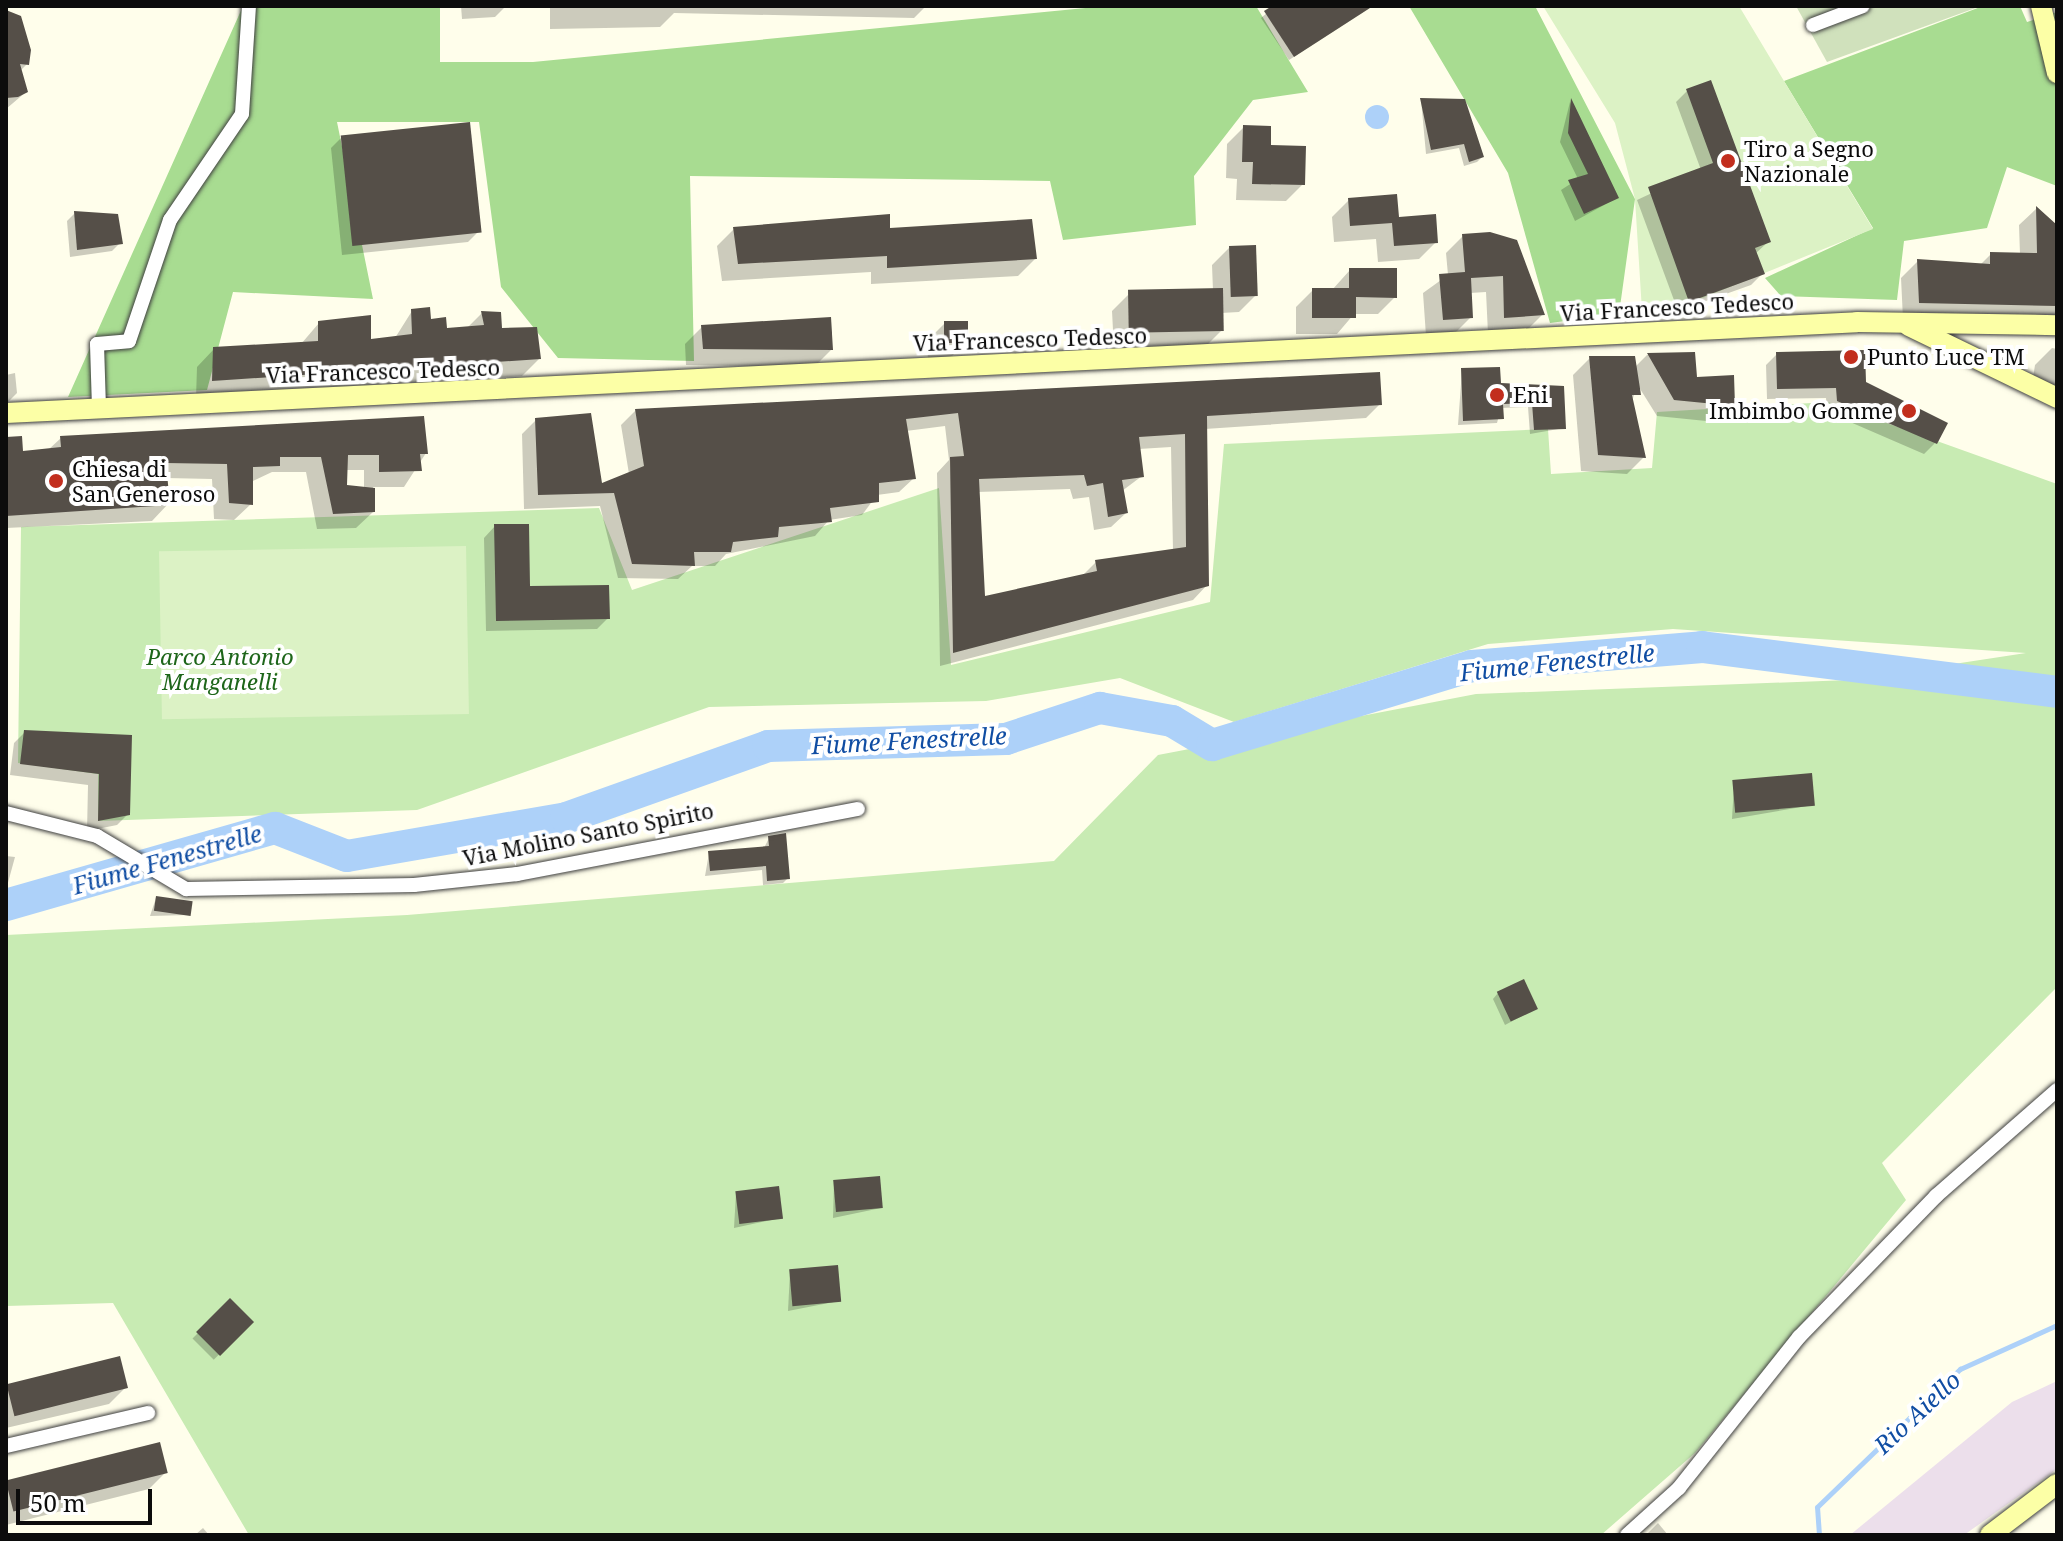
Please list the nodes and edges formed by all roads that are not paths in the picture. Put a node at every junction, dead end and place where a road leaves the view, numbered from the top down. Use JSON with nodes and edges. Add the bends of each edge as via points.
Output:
{"nodes":[{"id":1,"x":249,"y":6,"type":"edge"},
{"id":2,"x":1863,"y":6,"type":"edge"},
{"id":3,"x":2041,"y":6,"type":"edge"},
{"id":4,"x":1813,"y":25,"type":"dead end"},
{"id":5,"x":2057,"y":73,"type":"edge"},
{"id":6,"x":1905,"y":324,"type":"junction"},
{"id":7,"x":2057,"y":325,"type":"edge"},
{"id":8,"x":2057,"y":398,"type":"edge"},
{"id":9,"x":99,"y":408,"type":"junction"},
{"id":10,"x":6,"y":413,"type":"edge"},
{"id":11,"x":858,"y":809,"type":"dead end"},
{"id":12,"x":6,"y":813,"type":"edge"},
{"id":13,"x":2057,"y":1090,"type":"edge"},
{"id":14,"x":148,"y":1413,"type":"dead end"},
{"id":15,"x":6,"y":1446,"type":"edge"},
{"id":16,"x":2057,"y":1484,"type":"edge"},
{"id":17,"x":1627,"y":1535,"type":"edge"},
{"id":18,"x":1990,"y":1535,"type":"edge"}],
"edges":[{"from":1,"to":9,"type":"street","via":[[242,114],[170,220],[129,341],[97,344]]},
{"from":2,"to":4,"type":"street"},
{"from":3,"to":5,"type":"street"},
{"from":6,"to":7,"type":"street","name":"Via Francesco Tedesco"},
{"from":6,"to":8,"type":"street"},
{"from":6,"to":9,"type":"street","name":"Via Francesco Tedesco"},
{"from":9,"to":10,"type":"street","name":"Via Francesco Tedesco"},
{"from":11,"to":12,"type":"street","name":"Via Molino Santo Spirito","via":[[517,874],[414,885],[186,889],[137,854]]},
{"from":13,"to":17,"type":"street","via":[[1936,1196],[1809,1326],[1679,1488]]},
{"from":14,"to":15,"type":"street"},
{"from":16,"to":18,"type":"street"}]}
